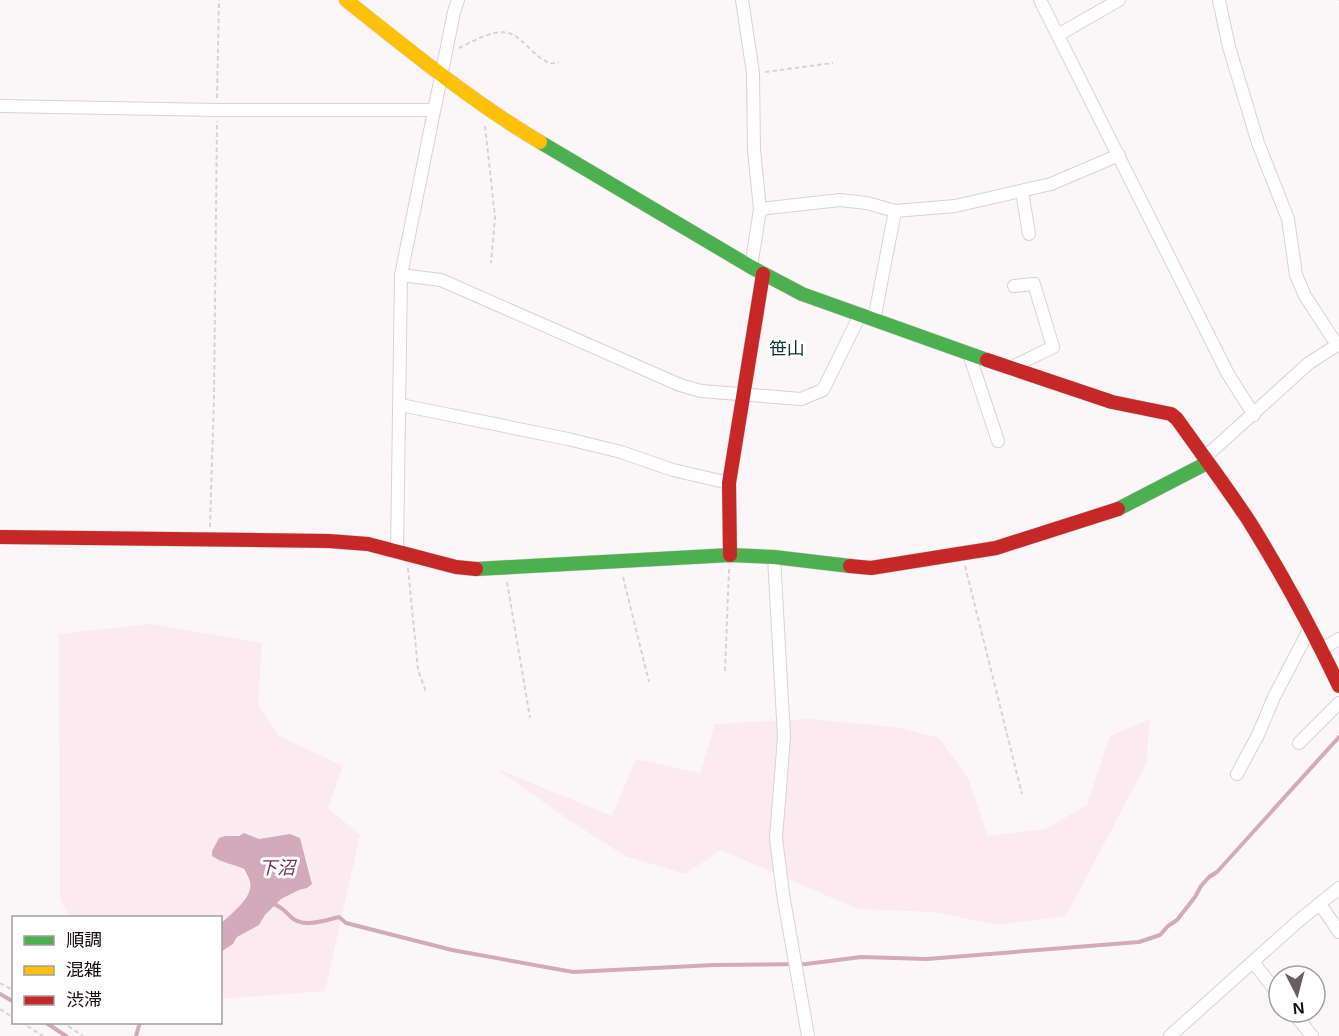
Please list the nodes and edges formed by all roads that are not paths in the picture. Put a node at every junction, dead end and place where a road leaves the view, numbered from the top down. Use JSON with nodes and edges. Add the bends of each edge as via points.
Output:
{"nodes":[{"id":1,"x":346,"y":0,"type":"edge"},
{"id":2,"x":458,"y":0,"type":"edge"},
{"id":3,"x":741,"y":0,"type":"edge"},
{"id":4,"x":1040,"y":0,"type":"edge"},
{"id":5,"x":1119,"y":0,"type":"edge"},
{"id":6,"x":1219,"y":0,"type":"edge"},
{"id":7,"x":1058,"y":35,"type":"junction"},
{"id":8,"x":442,"y":76,"type":"junction"},
{"id":9,"x":0,"y":106,"type":"edge"},
{"id":10,"x":434,"y":110,"type":"junction"},
{"id":11,"x":1119,"y":155,"type":"junction"},
{"id":12,"x":1022,"y":191,"type":"junction"},
{"id":13,"x":760,"y":209,"type":"junction"},
{"id":14,"x":896,"y":211,"type":"junction"},
{"id":15,"x":1029,"y":234,"type":"dead end"},
{"id":16,"x":757,"y":271,"type":"junction"},
{"id":17,"x":401,"y":275,"type":"junction"},
{"id":18,"x":1014,"y":286,"type":"dead end"},
{"id":19,"x":860,"y":315,"type":"junction"},
{"id":20,"x":874,"y":320,"type":"junction"},
{"id":21,"x":1338,"y":344,"type":"edge"},
{"id":22,"x":969,"y":354,"type":"junction"},
{"id":23,"x":1010,"y":368,"type":"junction"},
{"id":24,"x":744,"y":396,"type":"junction"},
{"id":25,"x":401,"y":405,"type":"junction"},
{"id":26,"x":1254,"y":415,"type":"junction"},
{"id":27,"x":998,"y":441,"type":"dead end"},
{"id":28,"x":1206,"y":461,"type":"junction"},
{"id":29,"x":729,"y":483,"type":"junction"},
{"id":30,"x":0,"y":537,"type":"edge"},
{"id":31,"x":402,"y":553,"type":"junction"},
{"id":32,"x":730,"y":555,"type":"junction"},
{"id":33,"x":774,"y":557,"type":"junction"},
{"id":34,"x":1310,"y":628,"type":"junction"},
{"id":35,"x":1339,"y":639,"type":"edge"},
{"id":36,"x":1322,"y":649,"type":"junction"},
{"id":37,"x":1339,"y":686,"type":"edge"},
{"id":38,"x":1339,"y":703,"type":"edge"},
{"id":39,"x":1299,"y":743,"type":"dead end"},
{"id":40,"x":1237,"y":774,"type":"dead end"},
{"id":41,"x":1339,"y":888,"type":"edge"},
{"id":42,"x":1320,"y":904,"type":"junction"},
{"id":43,"x":1339,"y":932,"type":"edge"},
{"id":44,"x":1253,"y":962,"type":"junction"},
{"id":45,"x":1267,"y":979,"type":"edge"},
{"id":46,"x":1302,"y":1024,"type":"edge"},
{"id":47,"x":808,"y":1036,"type":"edge"},
{"id":48,"x":1170,"y":1036,"type":"edge"},
{"id":49,"x":1312,"y":1036,"type":"edge"}],
"edges":[{"from":1,"to":8,"type":"street"},
{"from":2,"to":8,"type":"street"},
{"from":3,"to":13,"type":"street","via":[[753,73]]},
{"from":4,"to":7,"type":"street"},
{"from":5,"to":7,"type":"street"},
{"from":6,"to":21,"type":"street","via":[[1258,143],[1288,219],[1296,274],[1305,296]]},
{"from":7,"to":11,"type":"street"},
{"from":8,"to":10,"type":"street"},
{"from":8,"to":16,"type":"street","via":[[507,122]]},
{"from":9,"to":10,"type":"street"},
{"from":10,"to":17,"type":"street"},
{"from":11,"to":12,"type":"street","via":[[1051,184]]},
{"from":11,"to":26,"type":"street","via":[[1228,374]]},
{"from":12,"to":14,"type":"street","via":[[955,206]]},
{"from":12,"to":15,"type":"street"},
{"from":13,"to":14,"type":"street","via":[[840,200]]},
{"from":13,"to":16,"type":"street"},
{"from":14,"to":20,"type":"street"},
{"from":16,"to":19,"type":"street","via":[[802,294]]},
{"from":16,"to":24,"type":"street"},
{"from":17,"to":24,"type":"street","via":[[441,280],[681,385]]},
{"from":17,"to":25,"type":"street"},
{"from":18,"to":23,"type":"street","via":[[1034,284],[1053,347]]},
{"from":19,"to":20,"type":"street"},
{"from":19,"to":24,"type":"street","via":[[822,390],[801,399]]},
{"from":20,"to":22,"type":"street"},
{"from":21,"to":26,"type":"street","via":[[1309,363]]},
{"from":22,"to":23,"type":"street"},
{"from":22,"to":27,"type":"street"},
{"from":23,"to":28,"type":"street","via":[[1112,402],[1171,414]]},
{"from":24,"to":29,"type":"street"},
{"from":25,"to":29,"type":"street","via":[[568,439]]},
{"from":25,"to":31,"type":"street"},
{"from":26,"to":28,"type":"street"},
{"from":28,"to":33,"type":"street","via":[[1115,512],[996,548],[871,568]]},
{"from":28,"to":34,"type":"street","via":[[1259,538]]},
{"from":29,"to":32,"type":"street"},
{"from":30,"to":31,"type":"street","via":[[328,541],[368,544]]},
{"from":31,"to":32,"type":"street","via":[[456,567],[483,569]]},
{"from":32,"to":33,"type":"street"},
{"from":33,"to":47,"type":"street","via":[[784,737],[776,838]]},
{"from":34,"to":36,"type":"street"},
{"from":34,"to":40,"type":"street"},
{"from":35,"to":36,"type":"street"},
{"from":36,"to":37,"type":"street"},
{"from":38,"to":39,"type":"street"},
{"from":41,"to":42,"type":"street"},
{"from":42,"to":43,"type":"street"},
{"from":42,"to":44,"type":"street"},
{"from":44,"to":45,"type":"street"},
{"from":44,"to":48,"type":"street"},
{"from":46,"to":49,"type":"street"}]}
